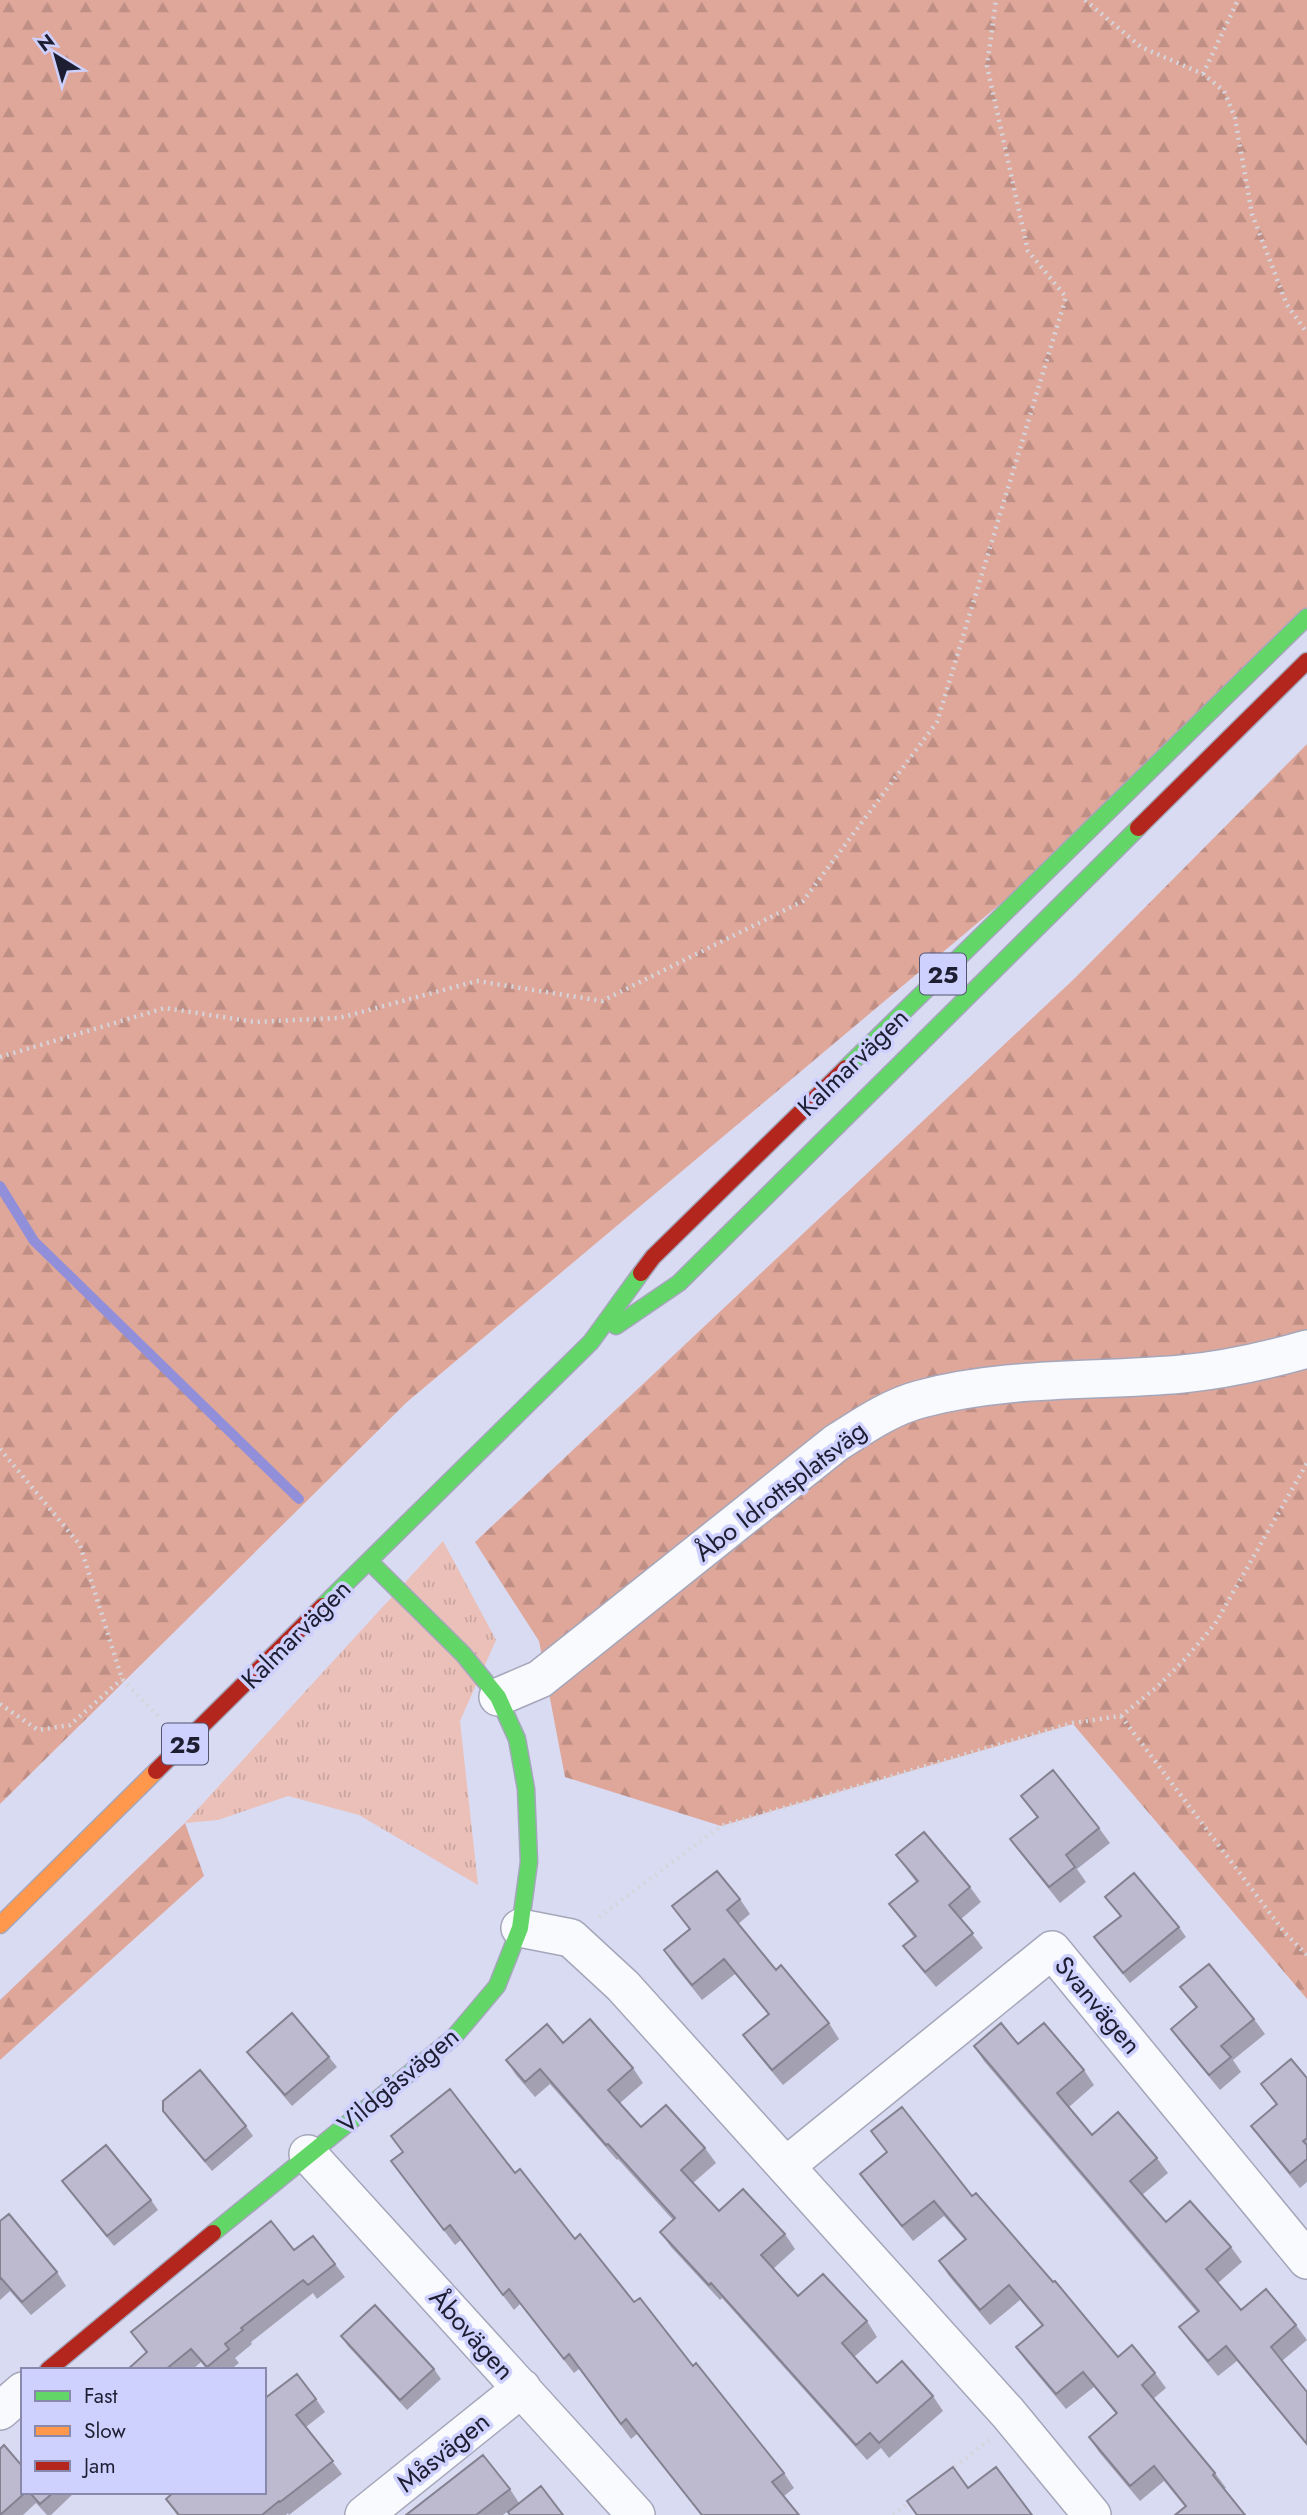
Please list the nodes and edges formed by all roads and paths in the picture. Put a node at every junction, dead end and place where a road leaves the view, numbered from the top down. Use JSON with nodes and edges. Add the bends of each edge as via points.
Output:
{"nodes":[{"id":1,"x":996,"y":0,"type":"edge"},
{"id":2,"x":1085,"y":0,"type":"edge"},
{"id":3,"x":1238,"y":0,"type":"edge"},
{"id":4,"x":1203,"y":74,"type":"junction"},
{"id":5,"x":1307,"y":333,"type":"edge"},
{"id":6,"x":1307,"y":617,"type":"edge"},
{"id":7,"x":1307,"y":660,"type":"edge"},
{"id":8,"x":0,"y":1057,"type":"edge"},
{"id":9,"x":591,"y":1342,"type":"junction"},
{"id":10,"x":1307,"y":1349,"type":"edge"},
{"id":11,"x":0,"y":1449,"type":"edge"},
{"id":12,"x":1307,"y":1463,"type":"edge"},
{"id":13,"x":370,"y":1562,"type":"junction"},
{"id":14,"x":122,"y":1679,"type":"junction"},
{"id":15,"x":498,"y":1697,"type":"junction"},
{"id":16,"x":0,"y":1704,"type":"edge"},
{"id":17,"x":1121,"y":1716,"type":"junction"},
{"id":18,"x":186,"y":1744,"type":"junction"},
{"id":19,"x":0,"y":1926,"type":"edge"},
{"id":20,"x":520,"y":1928,"type":"junction"},
{"id":21,"x":570,"y":1938,"type":"junction"},
{"id":22,"x":1307,"y":1955,"type":"edge"},
{"id":23,"x":308,"y":2154,"type":"junction"},
{"id":24,"x":787,"y":2165,"type":"junction"},
{"id":25,"x":1307,"y":2260,"type":"edge"},
{"id":26,"x":50,"y":2368,"type":"edge"},
{"id":27,"x":522,"y":2388,"type":"junction"},
{"id":28,"x":21,"y":2393,"type":"edge"},
{"id":29,"x":0,"y":2411,"type":"edge"},
{"id":30,"x":1014,"y":2420,"type":"junction"},
{"id":31,"x":948,"y":2472,"type":"edge"},
{"id":32,"x":915,"y":2498,"type":"edge"},
{"id":33,"x":364,"y":2515,"type":"edge"},
{"id":34,"x":636,"y":2515,"type":"edge"},
{"id":35,"x":893,"y":2515,"type":"edge"},
{"id":36,"x":1092,"y":2515,"type":"edge"}],
"edges":[{"from":1,"to":8,"type":"path","via":[[987,66],[1028,251],[1066,297],[937,722],[803,901],[602,1001],[477,981],[339,1018],[255,1022],[165,1008]]},
{"from":2,"to":4,"type":"path","via":[[1141,47]]},
{"from":3,"to":4,"type":"path"},
{"from":4,"to":5,"type":"path","via":[[1224,91],[1235,118],[1252,214],[1287,305]]},
{"from":6,"to":9,"type":"main road","name":"Kalmarvägen","number":"25","via":[[653,1257]]},
{"from":7,"to":9,"type":"main road","name":"Kalmarvägen","number":"25","via":[[679,1283]]},
{"from":9,"to":13,"type":"main road","name":"Kalmarvägen","number":"25"},
{"from":10,"to":15,"type":"street","name":"Åbo Idrottsplatsväg","via":[[1248,1366],[1181,1374],[975,1388],[919,1399],[878,1416],[836,1443],[540,1679]]},
{"from":11,"to":14,"type":"path","via":[[80,1545]]},
{"from":12,"to":17,"type":"path","via":[[1215,1624],[1157,1687]]},
{"from":13,"to":15,"type":"main road","name":"Vildgåsvägen","via":[[463,1654]]},
{"from":13,"to":18,"type":"main road","name":"Kalmarvägen","number":"25"},
{"from":14,"to":16,"type":"path","via":[[70,1726],[38,1730]]},
{"from":14,"to":18,"type":"path"},
{"from":15,"to":20,"type":"main road","name":"Vildgåsvägen","via":[[517,1739],[526,1789],[529,1862]]},
{"from":17,"to":21,"type":"path","via":[[1073,1723],[721,1826]]},
{"from":17,"to":22,"type":"path","via":[[1285,1933]]},
{"from":18,"to":19,"type":"main road","name":"Kalmarvägen","number":"25"},
{"from":20,"to":21,"type":"street"},
{"from":20,"to":23,"type":"main road","name":"Vildgåsvägen","via":[[497,1986],[454,2037]]},
{"from":21,"to":24,"type":"street","via":[[623,1986]]},
{"from":23,"to":26,"type":"main road","name":"Vildgåsvägen"},
{"from":23,"to":27,"type":"street","name":"Åbovägen"},
{"from":24,"to":25,"type":"street","name":"Svanvägen","via":[[1052,1950]]},
{"from":24,"to":30,"type":"street"},
{"from":27,"to":33,"type":"street","name":"Måsvägen"},
{"from":27,"to":34,"type":"street","name":"Åbovägen"},
{"from":28,"to":29,"type":"street"},
{"from":30,"to":31,"type":"path"},
{"from":30,"to":36,"type":"street"},
{"from":32,"to":35,"type":"path"}]}
